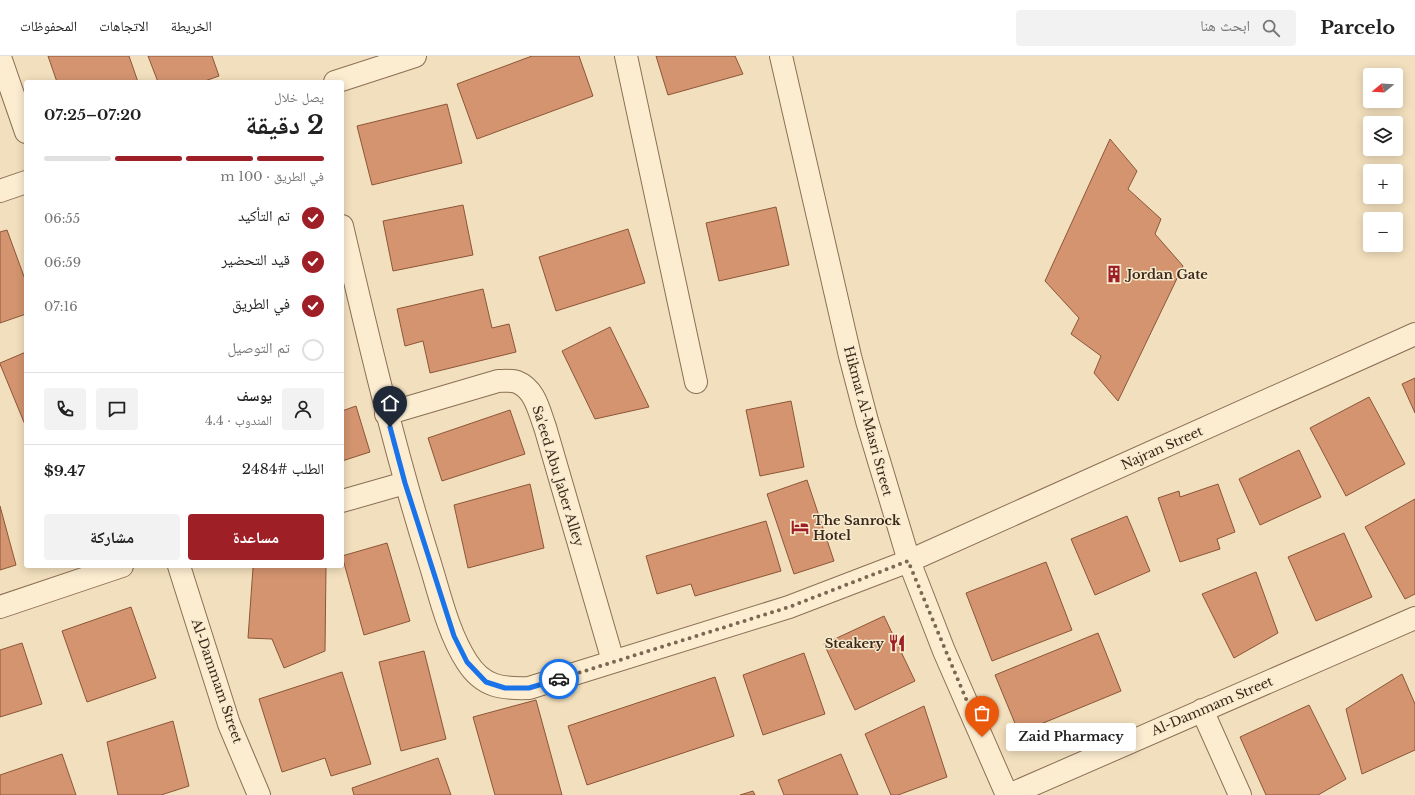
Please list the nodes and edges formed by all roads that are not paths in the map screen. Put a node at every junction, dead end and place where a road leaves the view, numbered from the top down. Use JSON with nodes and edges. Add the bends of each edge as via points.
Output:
{"nodes":[{"id":1,"x":415,"y":56,"type":"edge"},
{"id":2,"x":626,"y":56,"type":"edge"},
{"id":3,"x":781,"y":56,"type":"edge"},
{"id":4,"x":0,"y":57,"type":"edge"},
{"id":5,"x":341,"y":80,"type":"edge"},
{"id":6,"x":24,"y":126,"type":"edge"},
{"id":7,"x":24,"y":183,"type":"edge"},
{"id":8,"x":0,"y":191,"type":"edge"},
{"id":9,"x":344,"y":235,"type":"edge"},
{"id":10,"x":1415,"y":334,"type":"edge"},
{"id":11,"x":696,"y":382,"type":"dead end"},
{"id":12,"x":386,"y":414,"type":"junction"},
{"id":13,"x":405,"y":483,"type":"junction"},
{"id":14,"x":344,"y":500,"type":"edge"},
{"id":15,"x":908,"y":561,"type":"junction"},
{"id":16,"x":116,"y":568,"type":"edge"},
{"id":17,"x":180,"y":568,"type":"edge"},
{"id":18,"x":0,"y":606,"type":"edge"},
{"id":19,"x":1415,"y":618,"type":"edge"},
{"id":20,"x":613,"y":661,"type":"junction"},
{"id":21,"x":1202,"y":710,"type":"junction"},
{"id":22,"x":258,"y":795,"type":"edge"},
{"id":23,"x":1008,"y":795,"type":"edge"},
{"id":24,"x":1240,"y":795,"type":"edge"}],
"edges":[{"from":1,"to":5,"type":"street"},
{"from":2,"to":11,"type":"street"},
{"from":3,"to":15,"type":"street","name":"Hikmat Al-Masri Street","via":[[850,356]]},
{"from":4,"to":6,"type":"street"},
{"from":7,"to":8,"type":"street"},
{"from":9,"to":12,"type":"street","name":"Najran Street"},
{"from":10,"to":15,"type":"street","name":"Najran Street"},
{"from":12,"to":13,"type":"street","name":"Najran Street"},
{"from":12,"to":20,"type":"street","name":"Sa'eed Abu Jaber Alley","via":[[498,381],[517,382],[527,388],[534,397],[545,427]]},
{"from":13,"to":14,"type":"street"},
{"from":13,"to":20,"type":"street","name":"Najran Street","via":[[454,636],[467,662],[486,682],[505,688],[529,688]]},
{"from":15,"to":20,"type":"street","name":"Najran Street","via":[[789,607]]},
{"from":15,"to":23,"type":"street","name":"Hikmat Al-Masri Street","via":[[944,651]]},
{"from":16,"to":18,"type":"street"},
{"from":17,"to":22,"type":"street","name":"Al-Dammam Street","via":[[229,724]]},
{"from":19,"to":21,"type":"street","name":"Al-Dammam Street"},
{"from":21,"to":23,"type":"street","name":"Al-Dammam Street"},
{"from":21,"to":24,"type":"street"}]}
